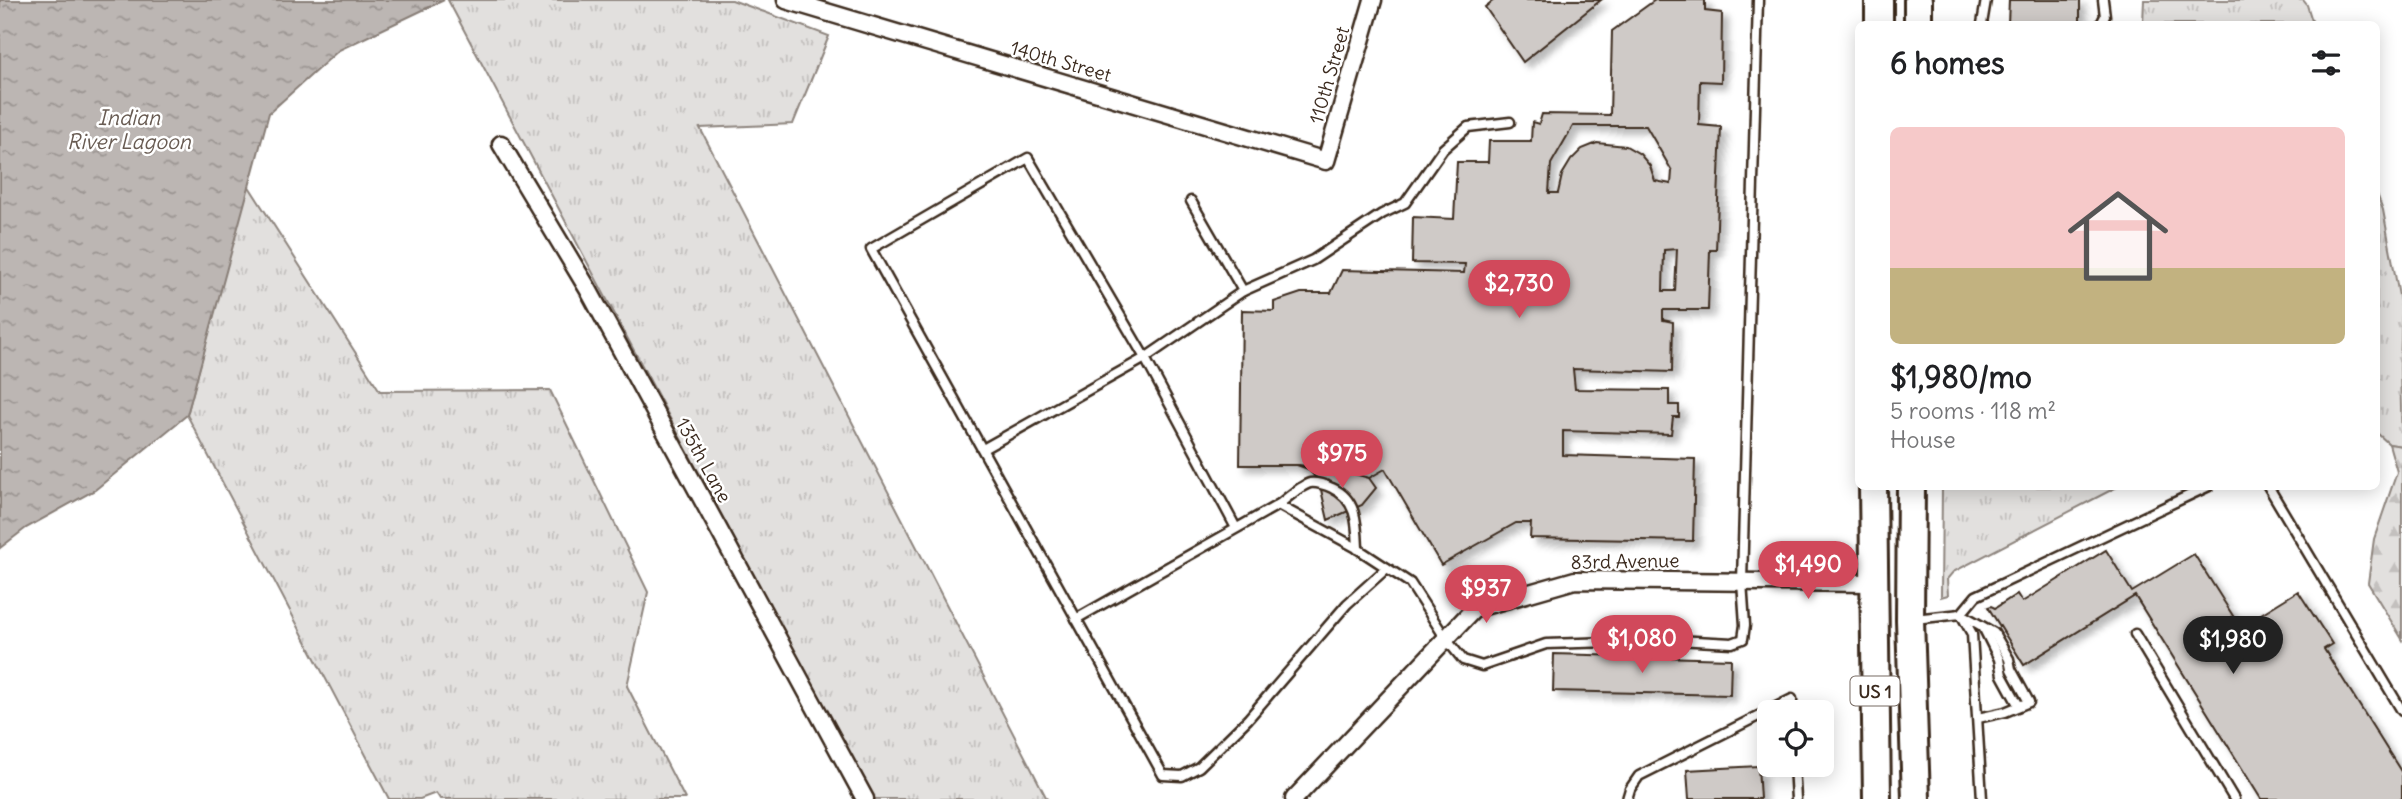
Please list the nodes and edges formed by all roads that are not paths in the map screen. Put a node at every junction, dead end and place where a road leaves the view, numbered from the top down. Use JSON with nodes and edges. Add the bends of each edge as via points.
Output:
{"nodes":[{"id":1,"x":786,"y":0,"type":"edge"},
{"id":2,"x":1373,"y":0,"type":"edge"},
{"id":3,"x":1758,"y":0,"type":"edge"},
{"id":4,"x":1880,"y":0,"type":"edge"},
{"id":5,"x":1918,"y":0,"type":"edge"},
{"id":6,"x":1986,"y":0,"type":"edge"},
{"id":7,"x":2103,"y":0,"type":"edge"},
{"id":8,"x":1879,"y":21,"type":"edge"},
{"id":9,"x":1918,"y":21,"type":"edge"},
{"id":10,"x":1982,"y":21,"type":"edge"},
{"id":11,"x":2102,"y":21,"type":"edge"},
{"id":12,"x":1510,"y":122,"type":"dead end"},
{"id":13,"x":502,"y":144,"type":"dead end"},
{"id":14,"x":1326,"y":161,"type":"joint"},
{"id":15,"x":1191,"y":201,"type":"dead end"},
{"id":16,"x":1244,"y":291,"type":"junction"},
{"id":17,"x":1145,"y":358,"type":"junction"},
{"id":18,"x":983,"y":449,"type":"junction"},
{"id":19,"x":1873,"y":490,"type":"edge"},
{"id":20,"x":1911,"y":490,"type":"edge"},
{"id":21,"x":2201,"y":490,"type":"edge"},
{"id":22,"x":2270,"y":490,"type":"edge"},
{"id":23,"x":1278,"y":505,"type":"junction"},
{"id":24,"x":1236,"y":528,"type":"junction"},
{"id":25,"x":1358,"y":549,"type":"junction"},
{"id":26,"x":1387,"y":568,"type":"junction"},
{"id":27,"x":1742,"y":582,"type":"junction"},
{"id":28,"x":1874,"y":583,"type":"junction"},
{"id":29,"x":1961,"y":614,"type":"junction"},
{"id":30,"x":1076,"y":619,"type":"junction"},
{"id":31,"x":1983,"y":626,"type":"junction"},
{"id":32,"x":1911,"y":627,"type":"junction"},
{"id":33,"x":2135,"y":634,"type":"dead end"},
{"id":34,"x":1446,"y":639,"type":"junction"},
{"id":35,"x":2019,"y":706,"type":"junction"},
{"id":36,"x":2402,"y":711,"type":"edge"},
{"id":37,"x":1757,"y":717,"type":"edge"},
{"id":38,"x":1978,"y":718,"type":"junction"},
{"id":39,"x":1795,"y":777,"type":"edge"},
{"id":40,"x":865,"y":799,"type":"edge"},
{"id":41,"x":1294,"y":799,"type":"edge"},
{"id":42,"x":1627,"y":799,"type":"edge"},
{"id":43,"x":1796,"y":799,"type":"edge"},
{"id":44,"x":1877,"y":799,"type":"edge"},
{"id":45,"x":1916,"y":799,"type":"edge"},
{"id":46,"x":1982,"y":799,"type":"edge"},
{"id":47,"x":2234,"y":799,"type":"edge"}],
"edges":[{"from":1,"to":14,"type":"street","name":"140th Street"},
{"from":2,"to":14,"type":"street","name":"110th Street"},
{"from":3,"to":27,"type":"lane"},
{"from":4,"to":8,"type":"main road"},
{"from":5,"to":9,"type":"main road"},
{"from":6,"to":10,"type":"lane"},
{"from":7,"to":11,"type":"lane"},
{"from":12,"to":16,"type":"lane","via":[[1468,127],[1443,149],[1405,203],[1312,260]]},
{"from":13,"to":40,"type":"street","name":"135th Lane","via":[[588,289]]},
{"from":15,"to":16,"type":"lane"},
{"from":16,"to":17,"type":"lane"},
{"from":17,"to":18,"type":"lane"},
{"from":17,"to":18,"type":"lane","via":[[1028,158],[871,248]]},
{"from":17,"to":24,"type":"lane"},
{"from":18,"to":30,"type":"lane"},
{"from":19,"to":28,"type":"main road","number":"US 1"},
{"from":20,"to":32,"type":"main road","number":"US 1"},
{"from":21,"to":29,"type":"lane","via":[[1976,596]]},
{"from":22,"to":36,"type":"lane"},
{"from":23,"to":24,"type":"lane"},
{"from":23,"to":25,"type":"lane"},
{"from":23,"to":25,"type":"lane","via":[[1309,483],[1340,491],[1351,502],[1357,521]]},
{"from":24,"to":30,"type":"lane"},
{"from":25,"to":26,"type":"lane"},
{"from":26,"to":30,"type":"lane","via":[[1348,604],[1248,719],[1199,767],[1182,776],[1163,775]]},
{"from":26,"to":34,"type":"lane","via":[[1410,583]]},
{"from":27,"to":28,"type":"street","name":"83rd Avenue"},
{"from":27,"to":34,"type":"street","name":"83rd Avenue","via":[[1575,580],[1475,609]]},
{"from":27,"to":34,"type":"lane","via":[[1743,639],[1732,643],[1546,644],[1482,666],[1463,660]]},
{"from":28,"to":32,"type":"main road","via":[[1893,600]]},
{"from":28,"to":44,"type":"main road","number":"US 1"},
{"from":29,"to":31,"type":"lane"},
{"from":29,"to":32,"type":"lane"},
{"from":29,"to":38,"type":"lane","via":[[1972,634]]},
{"from":31,"to":35,"type":"lane","via":[[1999,659],[2001,675]]},
{"from":31,"to":35,"type":"lane","via":[[1994,633],[2010,659],[2029,702]]},
{"from":32,"to":45,"type":"main road","number":"US 1"},
{"from":33,"to":47,"type":"lane"},
{"from":34,"to":41,"type":"street","name":"83rd Avenue"},
{"from":35,"to":38,"type":"lane"},
{"from":37,"to":42,"type":"lane","via":[[1639,776]]},
{"from":38,"to":46,"type":"lane"},
{"from":39,"to":43,"type":"lane"}]}
